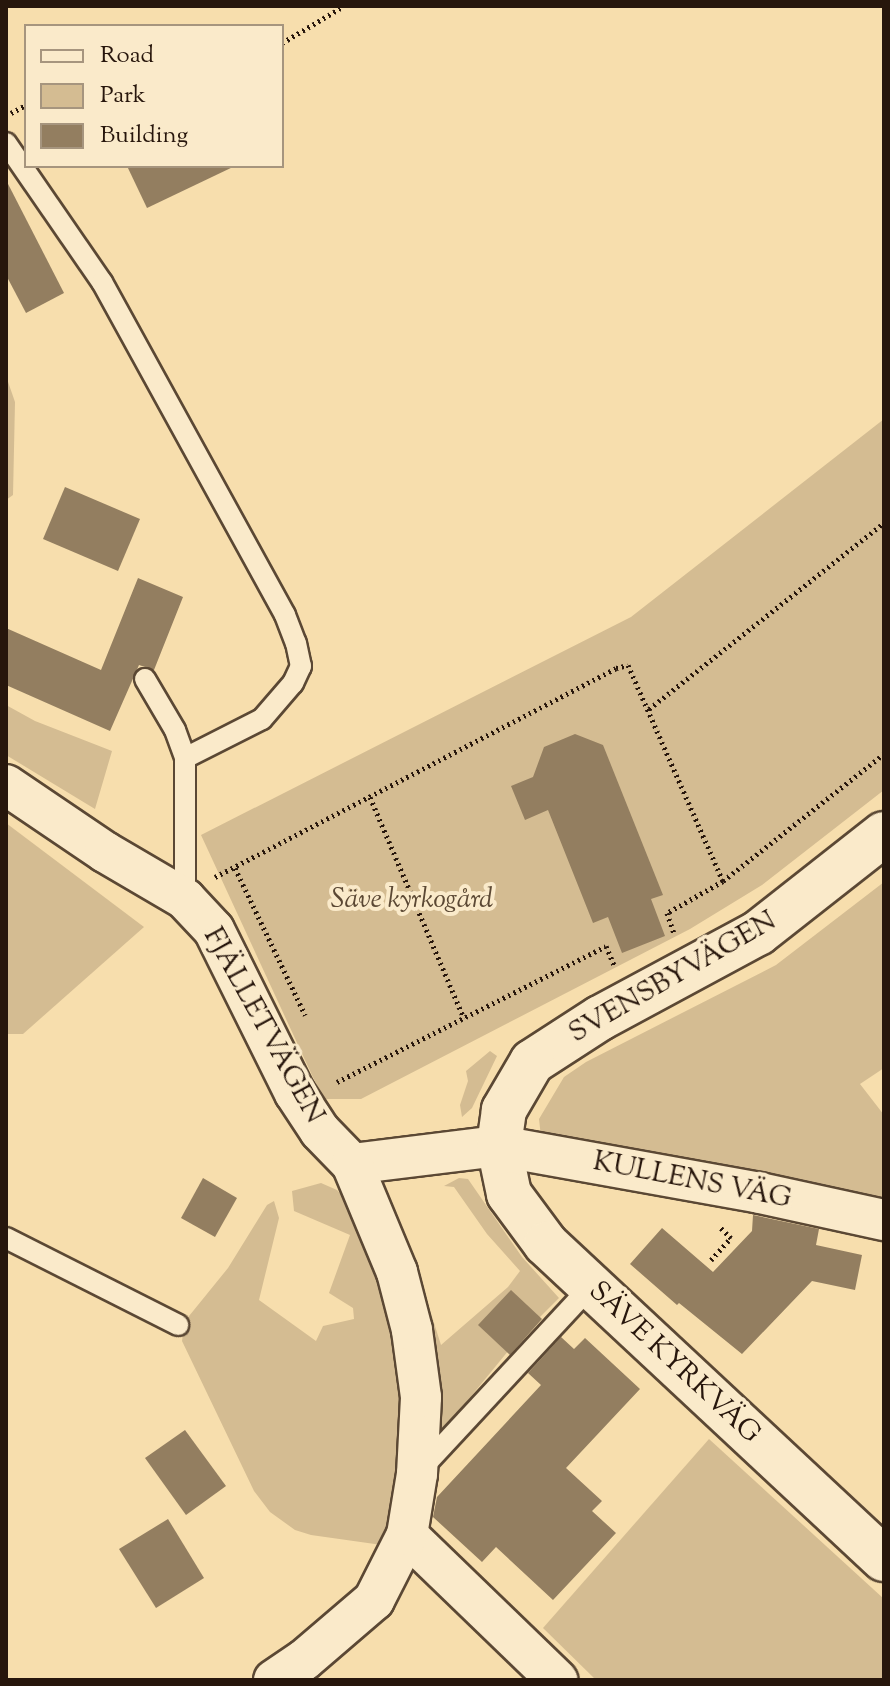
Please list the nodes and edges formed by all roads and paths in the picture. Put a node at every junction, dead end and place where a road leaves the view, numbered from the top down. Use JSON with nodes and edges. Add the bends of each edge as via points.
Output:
{"nodes":[{"id":1,"x":344,"y":6,"type":"edge"},
{"id":2,"x":284,"y":42,"type":"edge"},
{"id":3,"x":24,"y":106,"type":"edge"},
{"id":4,"x":6,"y":115,"type":"edge"},
{"id":5,"x":6,"y":143,"type":"edge"},
{"id":6,"x":884,"y":523,"type":"edge"},
{"id":7,"x":145,"y":679,"type":"dead end"},
{"id":8,"x":649,"y":709,"type":"junction"},
{"id":9,"x":884,"y":754,"type":"edge"},
{"id":10,"x":185,"y":758,"type":"junction"},
{"id":11,"x":6,"y":785,"type":"edge"},
{"id":12,"x":370,"y":797,"type":"junction"},
{"id":13,"x":884,"y":834,"type":"edge"},
{"id":14,"x":235,"y":868,"type":"junction"},
{"id":15,"x":723,"y":881,"type":"junction"},
{"id":16,"x":186,"y":890,"type":"junction"},
{"id":17,"x":677,"y":943,"type":"dead end"},
{"id":18,"x":617,"y":969,"type":"dead end"},
{"id":19,"x":464,"y":1018,"type":"junction"},
{"id":20,"x":310,"y":1025,"type":"dead end"},
{"id":21,"x":330,"y":1068,"type":"dead end"},
{"id":22,"x":499,"y":1146,"type":"junction"},
{"id":23,"x":352,"y":1164,"type":"junction"},
{"id":24,"x":884,"y":1220,"type":"edge"},
{"id":25,"x":6,"y":1238,"type":"edge"},
{"id":26,"x":591,"y":1286,"type":"junction"},
{"id":27,"x":178,"y":1325,"type":"dead end"},
{"id":28,"x":417,"y":1474,"type":"junction"},
{"id":29,"x":407,"y":1535,"type":"junction"},
{"id":30,"x":884,"y":1559,"type":"edge"},
{"id":31,"x":274,"y":1680,"type":"edge"},
{"id":32,"x":557,"y":1680,"type":"edge"}],
"edges":[{"from":1,"to":2,"type":"path"},
{"from":3,"to":4,"type":"path"},
{"from":5,"to":10,"type":"lane","via":[[102,282],[296,643],[301,666],[262,719]]},
{"from":6,"to":8,"type":"path"},
{"from":7,"to":10,"type":"lane"},
{"from":8,"to":12,"type":"path","via":[[631,668],[619,667]]},
{"from":8,"to":15,"type":"path"},
{"from":9,"to":15,"type":"path"},
{"from":10,"to":16,"type":"lane"},
{"from":11,"to":16,"type":"street","name":"FJÄLLETVÄGEN","via":[[105,852]]},
{"from":12,"to":14,"type":"path"},
{"from":12,"to":19,"type":"path"},
{"from":13,"to":22,"type":"street","name":"SVENSBYVÄGEN","via":[[758,933],[590,1024],[532,1062],[504,1110]]},
{"from":14,"to":16,"type":"path"},
{"from":14,"to":20,"type":"path"},
{"from":15,"to":17,"type":"path","via":[[667,913]]},
{"from":16,"to":23,"type":"street","name":"FJÄLLETVÄGEN","via":[[214,930],[295,1093],[320,1131]]},
{"from":18,"to":19,"type":"path","via":[[606,946]]},
{"from":19,"to":21,"type":"path","via":[[337,1082]]},
{"from":22,"to":23,"type":"street"},
{"from":22,"to":24,"type":"street","name":"KULLENS VÄG"},
{"from":22,"to":26,"type":"street","name":"SÄVE KYRKVÄG","via":[[504,1182],[517,1208]]},
{"from":23,"to":28,"type":"street","via":[[397,1272],[412,1330],[421,1397]]},
{"from":25,"to":27,"type":"lane"},
{"from":26,"to":28,"type":"lane"},
{"from":26,"to":30,"type":"street","name":"SÄVE KYRKVÄG"},
{"from":28,"to":29,"type":"street"},
{"from":29,"to":31,"type":"street","via":[[374,1600]]},
{"from":29,"to":32,"type":"street"}]}
